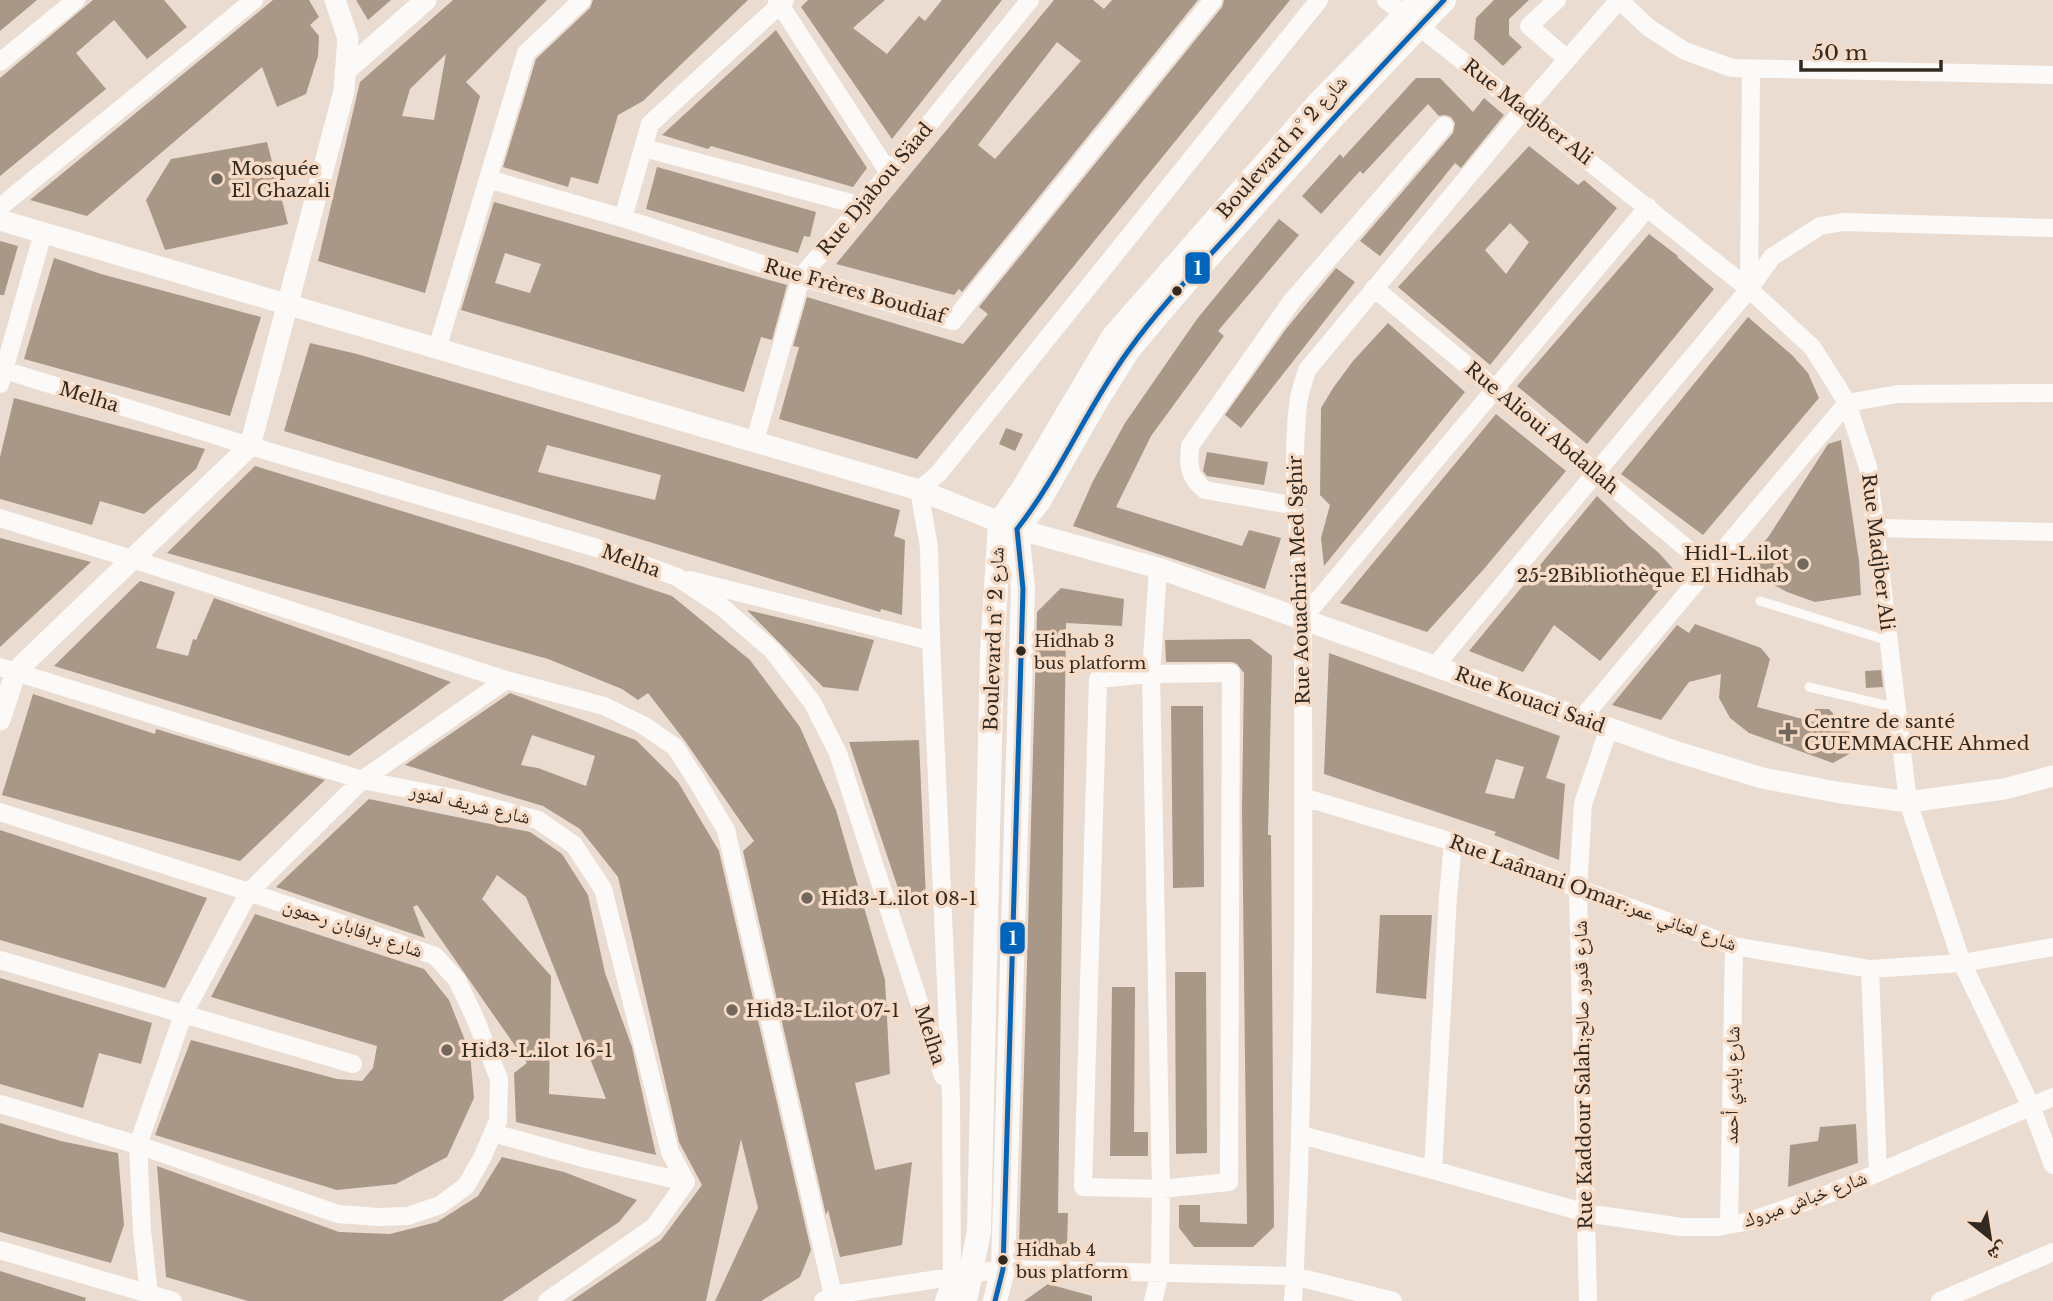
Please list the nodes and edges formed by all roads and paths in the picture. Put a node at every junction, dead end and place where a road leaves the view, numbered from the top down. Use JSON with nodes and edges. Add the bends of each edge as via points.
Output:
{"nodes":[{"id":1,"x":76,"y":0,"type":"edge"},
{"id":2,"x":254,"y":0,"type":"edge"},
{"id":3,"x":334,"y":0,"type":"edge"},
{"id":4,"x":426,"y":0,"type":"edge"},
{"id":5,"x":582,"y":0,"type":"edge"},
{"id":6,"x":1030,"y":0,"type":"edge"},
{"id":7,"x":1213,"y":0,"type":"edge"},
{"id":8,"x":1319,"y":0,"type":"edge"},
{"id":9,"x":1386,"y":0,"type":"edge"},
{"id":10,"x":1444,"y":0,"type":"edge"},
{"id":11,"x":1557,"y":0,"type":"edge"},
{"id":12,"x":1619,"y":0,"type":"edge"},
{"id":13,"x":781,"y":2,"type":"edge"},
{"id":14,"x":1415,"y":14,"type":"edge"},
{"id":15,"x":1567,"y":59,"type":"junction"},
{"id":16,"x":0,"y":62,"type":"edge"},
{"id":17,"x":1751,"y":69,"type":"junction"},
{"id":18,"x":345,"y":71,"type":"junction"},
{"id":19,"x":2053,"y":75,"type":"edge"},
{"id":20,"x":1524,"y":109,"type":"junction"},
{"id":21,"x":1444,"y":126,"type":"dead end"},
{"id":22,"x":643,"y":148,"type":"junction"},
{"id":23,"x":889,"y":173,"type":"junction"},
{"id":24,"x":488,"y":179,"type":"junction"},
{"id":25,"x":862,"y":206,"type":"junction"},
{"id":26,"x":0,"y":207,"type":"edge"},
{"id":27,"x":1648,"y":207,"type":"junction"},
{"id":28,"x":623,"y":218,"type":"junction"},
{"id":29,"x":0,"y":220,"type":"edge"},
{"id":30,"x":2053,"y":228,"type":"edge"},
{"id":31,"x":43,"y":233,"type":"junction"},
{"id":32,"x":802,"y":277,"type":"junction"},
{"id":33,"x":1374,"y":288,"type":"junction"},
{"id":34,"x":1749,"y":289,"type":"junction"},
{"id":35,"x":288,"y":305,"type":"junction"},
{"id":36,"x":437,"y":349,"type":"junction"},
{"id":37,"x":2,"y":377,"type":"edge"},
{"id":38,"x":1495,"y":389,"type":"junction"},
{"id":39,"x":2053,"y":393,"type":"edge"},
{"id":40,"x":1847,"y":403,"type":"junction"},
{"id":41,"x":755,"y":441,"type":"junction"},
{"id":42,"x":250,"y":446,"type":"junction"},
{"id":43,"x":1596,"y":473,"type":"junction"},
{"id":44,"x":919,"y":491,"type":"junction"},
{"id":45,"x":1297,"y":506,"type":"junction"},
{"id":46,"x":0,"y":518,"type":"edge"},
{"id":47,"x":1008,"y":526,"type":"junction"},
{"id":48,"x":1876,"y":528,"type":"junction"},
{"id":49,"x":2053,"y":532,"type":"edge"},
{"id":50,"x":132,"y":559,"type":"junction"},
{"id":51,"x":1709,"y":567,"type":"junction"},
{"id":52,"x":1158,"y":568,"type":"junction"},
{"id":53,"x":677,"y":577,"type":"junction"},
{"id":54,"x":1760,"y":601,"type":"dead end"},
{"id":55,"x":1303,"y":618,"type":"junction"},
{"id":56,"x":931,"y":641,"type":"junction"},
{"id":57,"x":1890,"y":641,"type":"junction"},
{"id":58,"x":1435,"y":666,"type":"junction"},
{"id":59,"x":8,"y":669,"type":"edge"},
{"id":60,"x":1151,"y":674,"type":"junction"},
{"id":61,"x":506,"y":680,"type":"junction"},
{"id":62,"x":1809,"y":687,"type":"dead end"},
{"id":63,"x":1897,"y":708,"type":"junction"},
{"id":64,"x":1582,"y":718,"type":"junction"},
{"id":65,"x":0,"y":720,"type":"edge"},
{"id":66,"x":1609,"y":728,"type":"junction"},
{"id":67,"x":2053,"y":776,"type":"edge"},
{"id":68,"x":362,"y":780,"type":"junction"},
{"id":69,"x":1303,"y":797,"type":"junction"},
{"id":70,"x":1908,"y":802,"type":"junction"},
{"id":71,"x":0,"y":811,"type":"edge"},
{"id":72,"x":1453,"y":842,"type":"junction"},
{"id":73,"x":1578,"y":890,"type":"junction"},
{"id":74,"x":249,"y":892,"type":"junction"},
{"id":75,"x":1734,"y":946,"type":"junction"},
{"id":76,"x":2053,"y":947,"type":"edge"},
{"id":77,"x":0,"y":960,"type":"edge"},
{"id":78,"x":1962,"y":963,"type":"junction"},
{"id":79,"x":1870,"y":969,"type":"junction"},
{"id":80,"x":183,"y":1015,"type":"junction"},
{"id":81,"x":353,"y":1064,"type":"dead end"},
{"id":82,"x":2053,"y":1097,"type":"edge"},
{"id":83,"x":951,"y":1100,"type":"junction"},
{"id":84,"x":0,"y":1104,"type":"edge"},
{"id":85,"x":2031,"y":1106,"type":"junction"},
{"id":86,"x":493,"y":1133,"type":"junction"},
{"id":87,"x":1301,"y":1135,"type":"junction"},
{"id":88,"x":138,"y":1145,"type":"junction"},
{"id":89,"x":2053,"y":1165,"type":"edge"},
{"id":90,"x":1433,"y":1170,"type":"junction"},
{"id":91,"x":1878,"y":1173,"type":"junction"},
{"id":92,"x":687,"y":1182,"type":"junction"},
{"id":93,"x":1161,"y":1189,"type":"junction"},
{"id":94,"x":1586,"y":1213,"type":"junction"},
{"id":95,"x":1729,"y":1225,"type":"junction"},
{"id":96,"x":0,"y":1251,"type":"edge"},
{"id":97,"x":2053,"y":1251,"type":"edge"},
{"id":98,"x":1003,"y":1269,"type":"junction"},
{"id":99,"x":1160,"y":1273,"type":"junction"},
{"id":100,"x":961,"y":1276,"type":"junction"},
{"id":101,"x":1294,"y":1276,"type":"junction"},
{"id":102,"x":150,"y":1298,"type":"edge"},
{"id":103,"x":829,"y":1299,"type":"edge"},
{"id":104,"x":1944,"y":1300,"type":"edge"},
{"id":105,"x":173,"y":1301,"type":"edge"},
{"id":106,"x":547,"y":1301,"type":"edge"},
{"id":107,"x":944,"y":1301,"type":"edge"},
{"id":108,"x":965,"y":1301,"type":"edge"},
{"id":109,"x":995,"y":1301,"type":"edge"},
{"id":110,"x":1153,"y":1301,"type":"edge"},
{"id":111,"x":1293,"y":1301,"type":"edge"},
{"id":112,"x":1393,"y":1301,"type":"edge"},
{"id":113,"x":1588,"y":1301,"type":"edge"}],
"edges":[{"from":1,"to":16,"type":"street"},
{"from":2,"to":26,"type":"street"},
{"from":3,"to":18,"type":"street","via":[[348,38]]},
{"from":4,"to":18,"type":"street"},
{"from":5,"to":24,"type":"street","via":[[526,53]]},
{"from":6,"to":23,"type":"street","name":"Rue Djabou Säad"},
{"from":7,"to":32,"type":"street","name":"Rue Frères Boudiaf","via":[[953,321]]},
{"from":8,"to":44,"type":"street","via":[[939,473]]},
{"from":9,"to":14,"type":"street","name":"Rue Madjber Ali"},
{"from":10,"to":14,"type":"main road","name":"Boulevard n° شارع 2"},
{"from":11,"to":15,"type":"street","via":[[1529,26]]},
{"from":12,"to":15,"type":"street","name":"Rue Aouachria Med Sghir"},
{"from":12,"to":17,"type":"street","via":[[1649,28],[1685,51],[1732,68]]},
{"from":13,"to":22,"type":"street","via":[[650,124]]},
{"from":13,"to":23,"type":"street"},
{"from":14,"to":20,"type":"street","name":"Rue Madjber Ali"},
{"from":14,"to":47,"type":"main road","name":"Boulevard n° شارع 2","via":[[1318,104],[1114,337],[1023,489]]},
{"from":15,"to":20,"type":"street","name":"Rue Aouachria Med Sghir"},
{"from":17,"to":19,"type":"street"},
{"from":17,"to":34,"type":"street"},
{"from":18,"to":35,"type":"street","via":[[344,91]]},
{"from":20,"to":27,"type":"street","name":"Rue Madjber Ali"},
{"from":20,"to":33,"type":"street","name":"Rue Aouachria Med Sghir"},
{"from":21,"to":45,"type":"street","via":[[1291,302],[1190,446],[1194,482],[1205,490]]},
{"from":22,"to":25,"type":"street"},
{"from":22,"to":28,"type":"street"},
{"from":23,"to":25,"type":"street","name":"Rue Djabou Säad"},
{"from":24,"to":28,"type":"street","name":"Rue Frères Boudiaf"},
{"from":24,"to":36,"type":"street"},
{"from":25,"to":32,"type":"street","name":"Rue Djabou Säad"},
{"from":27,"to":34,"type":"street","name":"Rue Madjber Ali"},
{"from":27,"to":38,"type":"street"},
{"from":28,"to":32,"type":"street","name":"Rue Frères Boudiaf"},
{"from":29,"to":31,"type":"street","name":"Rue Kouaci Said"},
{"from":30,"to":34,"type":"street","via":[[1843,222],[1820,226],[1772,257]]},
{"from":31,"to":35,"type":"street","name":"Rue Kouaci Said"},
{"from":31,"to":37,"type":"street"},
{"from":32,"to":41,"type":"street","name":"Rue Djabou Säad"},
{"from":33,"to":38,"type":"street","name":"Rue Alioui Abdallah"},
{"from":33,"to":45,"type":"street","name":"Rue Aouachria Med Sghir","via":[[1307,370],[1298,403],[1294,452]]},
{"from":34,"to":40,"type":"street","name":"Rue Madjber Ali","via":[[1812,347]]},
{"from":34,"to":43,"type":"street"},
{"from":35,"to":36,"type":"street","name":"Rue Kouaci Said"},
{"from":35,"to":42,"type":"street"},
{"from":36,"to":41,"type":"street","name":"Rue Kouaci Said"},
{"from":37,"to":42,"type":"street","name":"Melha"},
{"from":38,"to":43,"type":"street","name":"Rue Alioui Abdallah"},
{"from":38,"to":55,"type":"street"},
{"from":39,"to":40,"type":"street","via":[[1898,394]]},
{"from":40,"to":48,"type":"street","name":"Rue Madjber Ali","via":[[1868,467]]},
{"from":40,"to":51,"type":"street"},
{"from":41,"to":44,"type":"street","name":"Rue Kouaci Said"},
{"from":42,"to":50,"type":"street"},
{"from":42,"to":53,"type":"street","name":"Melha","via":[[597,548]]},
{"from":43,"to":51,"type":"street","name":"Rue Alioui Abdallah"},
{"from":43,"to":58,"type":"street"},
{"from":44,"to":47,"type":"street","name":"Rue Kouaci Said"},
{"from":44,"to":56,"type":"street","via":[[929,547]]},
{"from":45,"to":55,"type":"street","name":"Rue Aouachria Med Sghir"},
{"from":46,"to":50,"type":"street"},
{"from":47,"to":52,"type":"street","name":"Rue Kouaci Said"},
{"from":47,"to":98,"type":"main road","name":"Boulevard n° شارع 2","via":[[1023,589]]},
{"from":47,"to":100,"type":"main road","name":"Boulevard n° شارع 2","via":[[992,652],[979,1231]]},
{"from":48,"to":49,"type":"street"},
{"from":48,"to":57,"type":"street","name":"Rue Madjber Ali"},
{"from":50,"to":59,"type":"street"},
{"from":50,"to":61,"type":"street"},
{"from":51,"to":64,"type":"street"},
{"from":52,"to":55,"type":"street","name":"Rue Kouaci Said"},
{"from":52,"to":60,"type":"street"},
{"from":53,"to":56,"type":"street"},
{"from":53,"to":83,"type":"street","name":"Melha","via":[[722,607],[772,650],[812,702],[838,753]]},
{"from":54,"to":57,"type":"lane"},
{"from":55,"to":58,"type":"street","name":"Rue Kouaci Said"},
{"from":55,"to":69,"type":"street","name":"Rue Aouachria Med Sghir"},
{"from":56,"to":83,"type":"street"},
{"from":57,"to":63,"type":"street","name":"Rue Madjber Ali"},
{"from":58,"to":64,"type":"street","name":"Rue Kouaci Said"},
{"from":59,"to":65,"type":"street"},
{"from":59,"to":68,"type":"street","name":"شارع شريف لمنور"},
{"from":60,"to":93,"type":"street"},
{"from":60,"to":93,"type":"street","via":[[1098,679],[1083,1187]]},
{"from":60,"to":93,"type":"street","via":[[1231,673],[1229,1182]]},
{"from":61,"to":68,"type":"street"},
{"from":61,"to":103,"type":"street","via":[[604,706],[643,725],[675,747],[726,830]]},
{"from":62,"to":63,"type":"lane"},
{"from":63,"to":70,"type":"street","name":"Rue Madjber Ali"},
{"from":64,"to":66,"type":"street","name":"Rue Kouaci Said"},
{"from":66,"to":70,"type":"street","name":"Rue Kouaci Said","via":[[1762,778]]},
{"from":66,"to":73,"type":"street","name":"Rue Kaddour Salah;شارع قدور صالح","via":[[1583,804]]},
{"from":67,"to":70,"type":"street","name":"Rue Kouaci Said","via":[[2004,789]]},
{"from":68,"to":74,"type":"street"},
{"from":68,"to":92,"type":"street","name":"شارع شريف لمنور","via":[[538,820],[574,845],[603,889],[670,1152]]},
{"from":69,"to":72,"type":"street","name":"Rue Laânani Omar;شارع لعناني عمر"},
{"from":69,"to":87,"type":"street","name":"Rue Aouachria Med Sghir"},
{"from":70,"to":78,"type":"street","name":"Rue Madjber Ali"},
{"from":71,"to":74,"type":"street","name":"شارع برافابان رحمون"},
{"from":72,"to":73,"type":"street","name":"Rue Laânani Omar;شارع لعناني عمر"},
{"from":72,"to":90,"type":"street"},
{"from":73,"to":75,"type":"street","name":"Rue Laânani Omar;شارع لعناني عمر"},
{"from":73,"to":94,"type":"street","name":"Rue Kaddour Salah;شارع قدور صالح"},
{"from":74,"to":80,"type":"street"},
{"from":74,"to":86,"type":"street","name":"شارع برافابان رحمون","via":[[436,956],[457,980],[499,1079],[498,1121]]},
{"from":75,"to":79,"type":"street","name":"Rue Laânani Omar;شارع لعناني عمر"},
{"from":75,"to":95,"type":"street","name":"شارع بايدي أحمد"},
{"from":76,"to":78,"type":"street","name":"Rue Laânani Omar;شارع لعناني عمر"},
{"from":77,"to":80,"type":"street"},
{"from":78,"to":79,"type":"street","name":"Rue Laânani Omar;شارع لعناني عمر"},
{"from":78,"to":85,"type":"street","name":"Rue Madjber Ali"},
{"from":79,"to":91,"type":"street"},
{"from":80,"to":81,"type":"street"},
{"from":80,"to":88,"type":"street"},
{"from":82,"to":85,"type":"street","name":"شارع خباش مبروك"},
{"from":83,"to":100,"type":"street"},
{"from":84,"to":88,"type":"street","name":"شارع برافابان رحمون"},
{"from":85,"to":89,"type":"street","name":"Rue Madjber Ali"},
{"from":85,"to":91,"type":"street","name":"شارع خباش مبروك"},
{"from":86,"to":88,"type":"street","name":"شارع برافابان رحمون","via":[[466,1186],[440,1206],[408,1216],[338,1214]]},
{"from":86,"to":92,"type":"street"},
{"from":87,"to":90,"type":"street","name":"شارع خباش مبروك"},
{"from":87,"to":101,"type":"street","name":"Rue Aouachria Med Sghir"},
{"from":88,"to":102,"type":"street"},
{"from":90,"to":94,"type":"street","name":"شارع خباش مبروك"},
{"from":91,"to":95,"type":"street","name":"شارع خباش مبروك"},
{"from":92,"to":106,"type":"street","via":[[654,1227]]},
{"from":93,"to":99,"type":"street"},
{"from":94,"to":95,"type":"street","name":"شارع خباش مبروك","via":[[1681,1227]]},
{"from":94,"to":113,"type":"street","name":"Rue Kaddour Salah;شارع قدور صالح"},
{"from":96,"to":102,"type":"street"},
{"from":97,"to":104,"type":"street"},
{"from":98,"to":99,"type":"street"},
{"from":98,"to":100,"type":"street"},
{"from":98,"to":109,"type":"main road","name":"Boulevard n° شارع 2"},
{"from":99,"to":101,"type":"street"},
{"from":99,"to":110,"type":"street"},
{"from":100,"to":103,"type":"street"},
{"from":100,"to":107,"type":"street"},
{"from":100,"to":108,"type":"main road","name":"Boulevard n° شارع 2"},
{"from":101,"to":111,"type":"street","name":"Rue Aouachria Med Sghir"},
{"from":101,"to":112,"type":"street"},
{"from":102,"to":105,"type":"street"}]}
